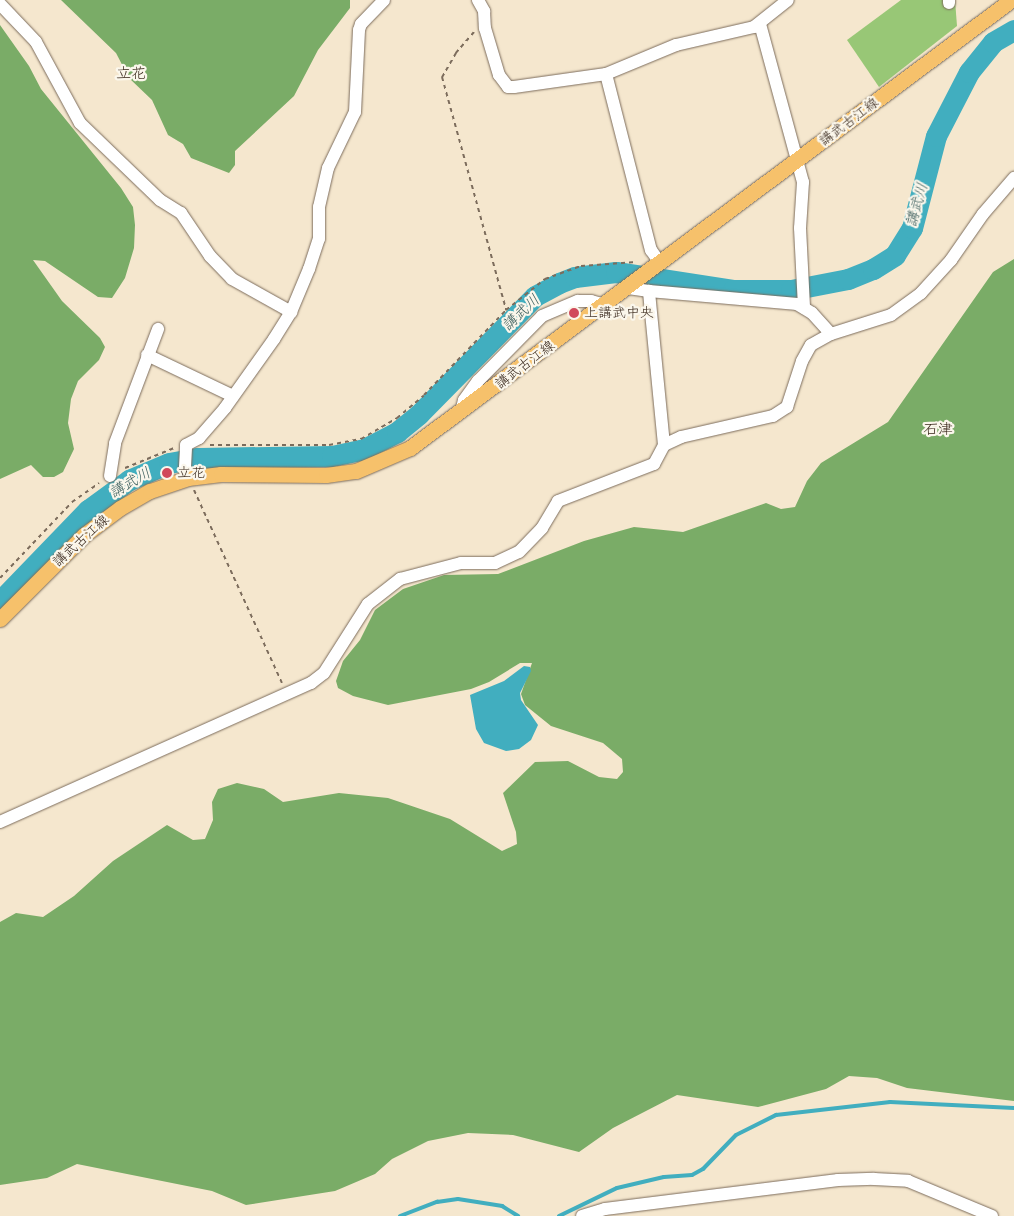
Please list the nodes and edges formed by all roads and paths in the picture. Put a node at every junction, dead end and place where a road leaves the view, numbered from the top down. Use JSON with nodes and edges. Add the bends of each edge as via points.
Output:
{"nodes":[{"id":1,"x":384,"y":0,"type":"edge"},
{"id":2,"x":478,"y":0,"type":"edge"},
{"id":3,"x":788,"y":0,"type":"edge"},
{"id":4,"x":1011,"y":0,"type":"edge"},
{"id":5,"x":0,"y":4,"type":"edge"},
{"id":6,"x":760,"y":24,"type":"junction"},
{"id":7,"x":485,"y":28,"type":"junction"},
{"id":8,"x":606,"y":74,"type":"junction"},
{"id":9,"x":798,"y":159,"type":"junction"},
{"id":10,"x":1014,"y":178,"type":"edge"},
{"id":11,"x":638,"y":262,"type":"dead end"},
{"id":12,"x":657,"y":266,"type":"junction"},
{"id":13,"x":631,"y":286,"type":"junction"},
{"id":14,"x":649,"y":291,"type":"junction"},
{"id":15,"x":804,"y":302,"type":"junction"},
{"id":16,"x":605,"y":305,"type":"junction"},
{"id":17,"x":506,"y":310,"type":"junction"},
{"id":18,"x":291,"y":312,"type":"junction"},
{"id":19,"x":158,"y":328,"type":"dead end"},
{"id":20,"x":831,"y":334,"type":"junction"},
{"id":21,"x":147,"y":355,"type":"junction"},
{"id":22,"x":233,"y":396,"type":"junction"},
{"id":23,"x":461,"y":412,"type":"junction"},
{"id":24,"x":664,"y":445,"type":"junction"},
{"id":25,"x":186,"y":448,"type":"junction"},
{"id":26,"x":187,"y":473,"type":"junction"},
{"id":27,"x":110,"y":476,"type":"junction"},
{"id":28,"x":0,"y":578,"type":"edge"},
{"id":29,"x":0,"y":619,"type":"edge"},
{"id":30,"x":288,"y":695,"type":"junction"},
{"id":31,"x":0,"y":822,"type":"edge"},
{"id":32,"x":582,"y":1216,"type":"edge"},
{"id":33,"x":992,"y":1216,"type":"edge"}],
"edges":[{"from":1,"to":18,"type":"street","via":[[359,30],[355,112],[328,168],[319,207],[319,239]]},
{"from":2,"to":7,"type":"street","via":[[484,11]]},
{"from":3,"to":6,"type":"street"},
{"from":4,"to":9,"type":"main road","name":"講武古江線"},
{"from":5,"to":18,"type":"street","via":[[36,42],[80,124],[160,200],[181,213],[210,256],[232,279]]},
{"from":6,"to":8,"type":"street","via":[[676,44]]},
{"from":6,"to":9,"type":"street"},
{"from":7,"to":8,"type":"street","via":[[499,75],[508,87]]},
{"from":7,"to":17,"type":"path","via":[[469,36],[442,77]]},
{"from":8,"to":12,"type":"street","via":[[650,250]]},
{"from":9,"to":12,"type":"main road","name":"講武古江線"},
{"from":9,"to":15,"type":"street","via":[[803,182],[800,228]]},
{"from":10,"to":20,"type":"street","via":[[983,214],[951,260],[921,293],[891,315]]},
{"from":11,"to":17,"type":"path","via":[[599,264],[562,271],[545,279]]},
{"from":12,"to":13,"type":"main road","name":"講武古江線"},
{"from":13,"to":14,"type":"street"},
{"from":13,"to":16,"type":"main road","name":"講武古江線"},
{"from":14,"to":15,"type":"street","via":[[751,302]]},
{"from":14,"to":24,"type":"street"},
{"from":15,"to":20,"type":"street"},
{"from":16,"to":23,"type":"main road","name":"講武古江線"},
{"from":16,"to":23,"type":"street","via":[[578,301],[542,316],[478,381],[464,400]]},
{"from":17,"to":25,"type":"path","via":[[424,395],[397,418],[361,439],[329,445]]},
{"from":18,"to":22,"type":"street"},
{"from":19,"to":21,"type":"street"},
{"from":20,"to":24,"type":"street","via":[[811,345],[790,400],[781,412],[681,437]]},
{"from":21,"to":22,"type":"street"},
{"from":21,"to":27,"type":"street","via":[[116,443]]},
{"from":22,"to":25,"type":"street","via":[[199,438]]},
{"from":23,"to":26,"type":"main road","name":"講武古江線","via":[[410,448],[356,471],[326,475]]},
{"from":24,"to":30,"type":"street","via":[[661,456],[649,468],[558,501],[542,528],[519,552],[495,563],[460,563],[426,570],[388,586],[368,604],[324,673]]},
{"from":25,"to":26,"type":"street"},
{"from":25,"to":27,"type":"path","via":[[137,461]]},
{"from":26,"to":29,"type":"main road","name":"講武古江線","via":[[120,508],[84,535]]},
{"from":26,"to":30,"type":"path"},
{"from":27,"to":28,"type":"path","via":[[72,502]]},
{"from":30,"to":31,"type":"street"},
{"from":32,"to":33,"type":"street","via":[[605,1209],[838,1180],[874,1179],[908,1181]]}]}
